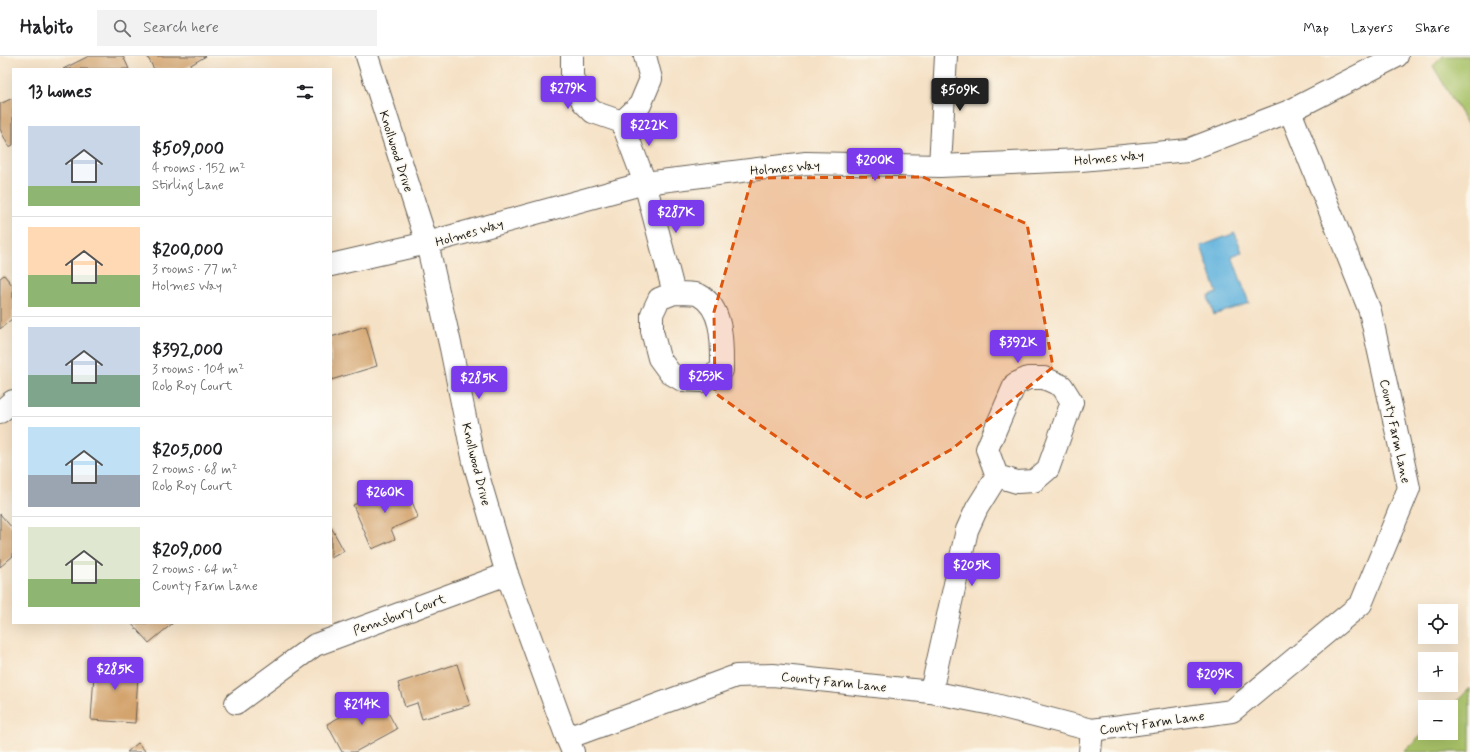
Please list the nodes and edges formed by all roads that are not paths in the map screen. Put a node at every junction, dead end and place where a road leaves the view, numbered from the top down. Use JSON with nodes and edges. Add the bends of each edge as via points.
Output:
{"nodes":[{"id":1,"x":367,"y":56,"type":"edge"},
{"id":2,"x":572,"y":56,"type":"edge"},
{"id":3,"x":645,"y":56,"type":"edge"},
{"id":4,"x":946,"y":56,"type":"edge"},
{"id":5,"x":1397,"y":56,"type":"edge"},
{"id":6,"x":1290,"y":111,"type":"junction"},
{"id":7,"x":622,"y":122,"type":"junction"},
{"id":8,"x":940,"y":166,"type":"junction"},
{"id":9,"x":645,"y":183,"type":"junction"},
{"id":10,"x":427,"y":243,"type":"junction"},
{"id":11,"x":332,"y":265,"type":"edge"},
{"id":12,"x":674,"y":294,"type":"dead end"},
{"id":13,"x":12,"y":402,"type":"edge"},
{"id":14,"x":0,"y":412,"type":"edge"},
{"id":15,"x":997,"y":476,"type":"junction"},
{"id":16,"x":507,"y":574,"type":"junction"},
{"id":17,"x":931,"y":692,"type":"junction"},
{"id":18,"x":236,"y":703,"type":"dead end"},
{"id":19,"x":1092,"y":730,"type":"junction"},
{"id":20,"x":570,"y":745,"type":"edge"},
{"id":21,"x":1090,"y":752,"type":"edge"}],
"edges":[{"from":1,"to":10,"type":"street","name":"Knollwood Drive"},
{"from":2,"to":7,"type":"street","via":[[572,77],[583,102],[594,112]]},
{"from":3,"to":7,"type":"street","via":[[650,80],[640,105]]},
{"from":4,"to":8,"type":"street"},
{"from":5,"to":6,"type":"street","name":"Holmes Way"},
{"from":6,"to":8,"type":"street","name":"Holmes Way","via":[[1188,150],[1081,160]]},
{"from":6,"to":19,"type":"street","name":"County Farm Lane","via":[[1370,311],[1409,488],[1361,604],[1232,710]]},
{"from":7,"to":9,"type":"street"},
{"from":8,"to":9,"type":"street","name":"Holmes Way","via":[[806,163]]},
{"from":9,"to":10,"type":"street","name":"Holmes Way"},
{"from":9,"to":12,"type":"street"},
{"from":10,"to":11,"type":"street","name":"Holmes Way"},
{"from":10,"to":16,"type":"street","name":"Knollwood Drive","via":[[474,462]]},
{"from":13,"to":14,"type":"street"},
{"from":15,"to":15,"type":"street","via":[[1017,482],[1034,481],[1048,469],[1072,402],[1062,386],[1044,378],[1028,378],[1015,384],[987,450]]},
{"from":15,"to":17,"type":"street","via":[[976,508],[967,530]]},
{"from":16,"to":18,"type":"street","name":"Pennsbury Court","via":[[315,645]]},
{"from":16,"to":20,"type":"street","name":"Knollwood Drive"},
{"from":17,"to":19,"type":"street","name":"County Farm Lane","via":[[992,704]]},
{"from":17,"to":20,"type":"street","name":"County Farm Lane","via":[[773,675],[736,676]]},
{"from":19,"to":21,"type":"street"}]}
